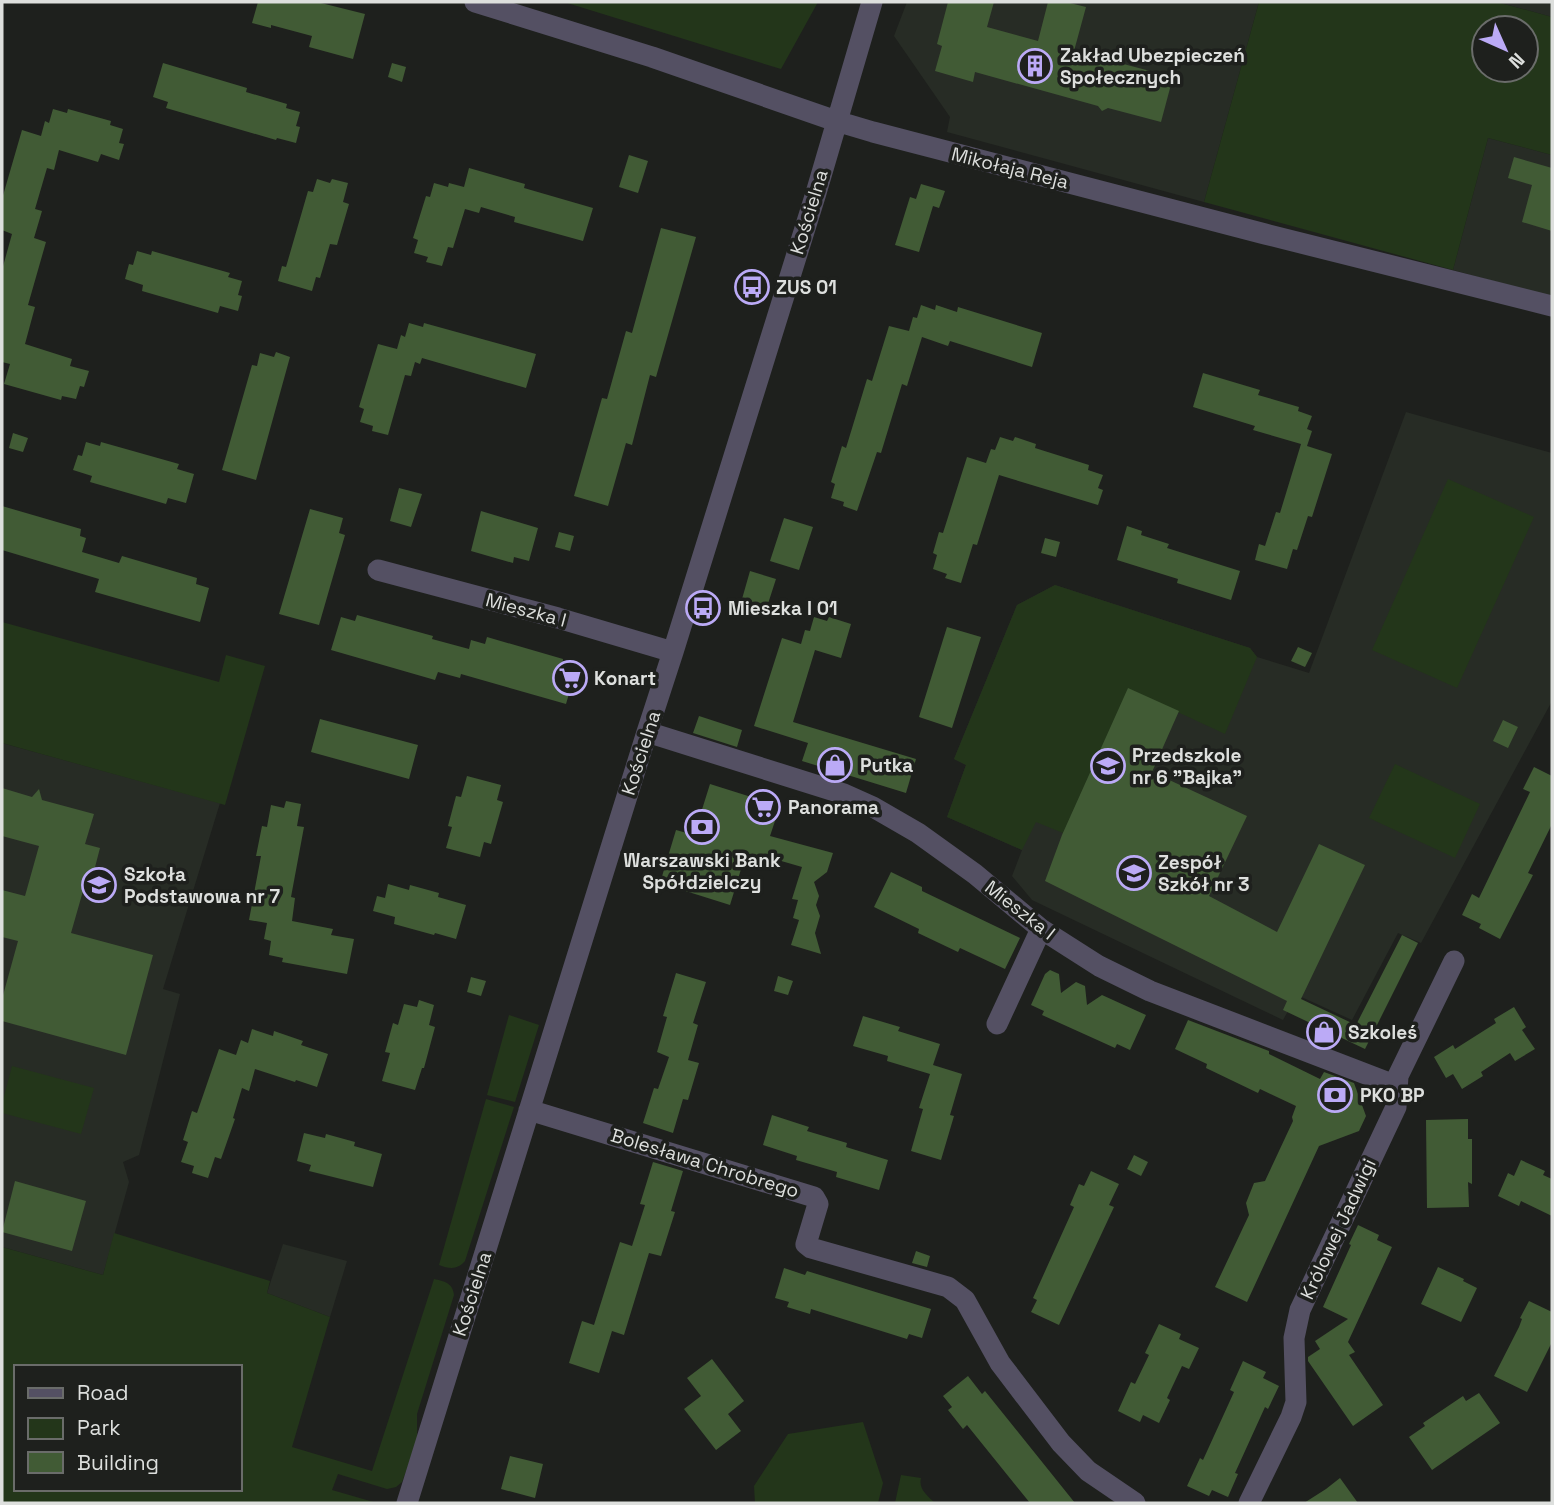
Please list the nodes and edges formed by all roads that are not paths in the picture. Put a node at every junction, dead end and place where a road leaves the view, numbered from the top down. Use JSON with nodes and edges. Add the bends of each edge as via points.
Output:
{"nodes":[{"id":1,"x":475,"y":2,"type":"edge"},
{"id":2,"x":872,"y":2,"type":"edge"},
{"id":3,"x":836,"y":121,"type":"junction"},
{"id":4,"x":1552,"y":306,"type":"edge"},
{"id":5,"x":378,"y":570,"type":"dead end"},
{"id":6,"x":673,"y":652,"type":"junction"},
{"id":7,"x":647,"y":732,"type":"junction"},
{"id":8,"x":1041,"y":929,"type":"junction"},
{"id":9,"x":1454,"y":961,"type":"dead end"},
{"id":10,"x":998,"y":1024,"type":"dead end"},
{"id":11,"x":1397,"y":1086,"type":"junction"},
{"id":12,"x":529,"y":1110,"type":"junction"},
{"id":13,"x":407,"y":1503,"type":"edge"},
{"id":14,"x":1135,"y":1503,"type":"edge"},
{"id":15,"x":1249,"y":1503,"type":"edge"}],
"edges":[{"from":1,"to":3,"type":"street","name":"Mikołaja Reja"},
{"from":2,"to":3,"type":"street","name":"Kościelna"},
{"from":3,"to":4,"type":"street","name":"Mikołaja Reja"},
{"from":3,"to":6,"type":"street","name":"Kościelna"},
{"from":5,"to":6,"type":"street","name":"Mieszka I"},
{"from":6,"to":7,"type":"street","name":"Kościelna"},
{"from":7,"to":8,"type":"street","name":"Mieszka I","via":[[873,807],[975,874]]},
{"from":7,"to":12,"type":"street","name":"Kościelna"},
{"from":8,"to":10,"type":"street"},
{"from":8,"to":11,"type":"street","name":"Mieszka I","via":[[1099,967],[1150,991]]},
{"from":9,"to":11,"type":"street","name":"Królowej Jadwigi"},
{"from":11,"to":15,"type":"street","name":"Królowej Jadwigi","via":[[1396,1107],[1300,1310],[1294,1338],[1296,1402]]},
{"from":12,"to":13,"type":"street","name":"Kościelna"},
{"from":12,"to":14,"type":"street","name":"Bolesława Chrobrego","via":[[814,1197],[818,1205],[806,1244],[948,1287],[965,1300],[1000,1363],[1061,1443],[1088,1471]]}]}
